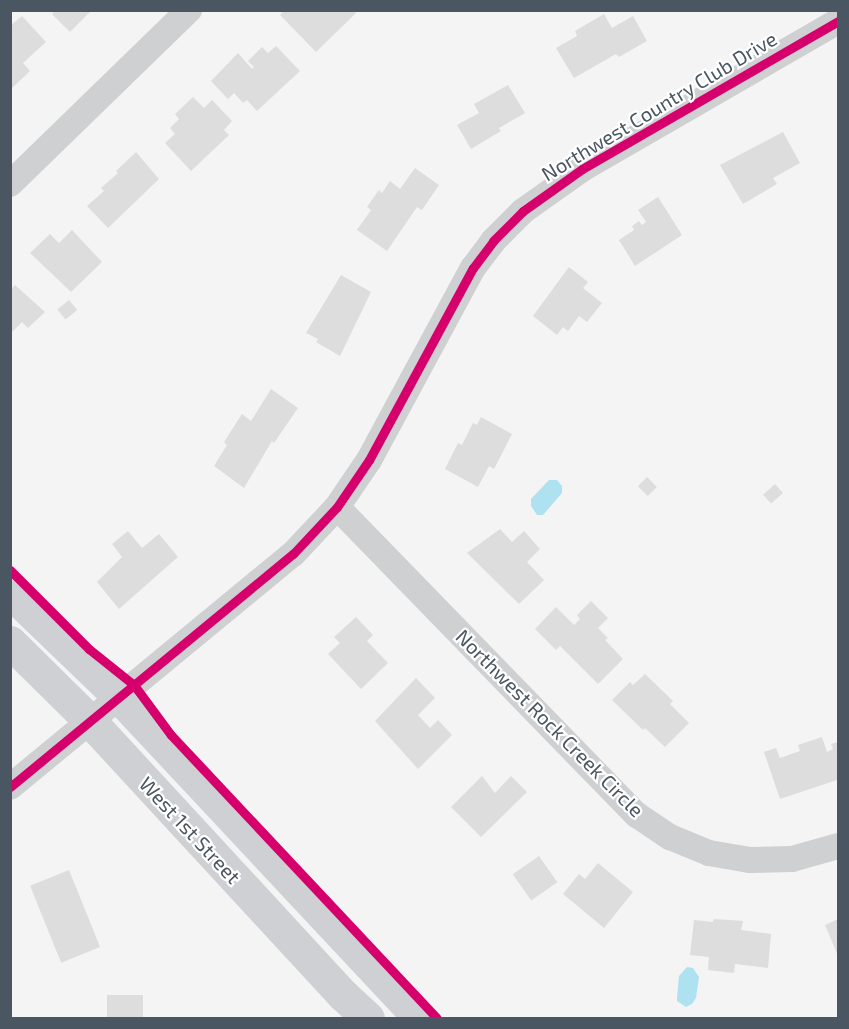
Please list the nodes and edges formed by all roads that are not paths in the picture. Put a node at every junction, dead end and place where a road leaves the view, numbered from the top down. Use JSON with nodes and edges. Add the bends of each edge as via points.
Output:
{"nodes":[{"id":1,"x":189,"y":10,"type":"edge"},
{"id":2,"x":838,"y":21,"type":"edge"},
{"id":3,"x":10,"y":184,"type":"edge"},
{"id":4,"x":337,"y":507,"type":"junction"},
{"id":5,"x":10,"y":592,"type":"edge"},
{"id":6,"x":10,"y":642,"type":"edge"},
{"id":7,"x":104,"y":709,"type":"junction"},
{"id":8,"x":10,"y":788,"type":"edge"},
{"id":9,"x":838,"y":846,"type":"edge"},
{"id":10,"x":368,"y":1018,"type":"edge"},
{"id":11,"x":419,"y":1018,"type":"edge"}],
"edges":[{"from":1,"to":3,"type":"street"},
{"from":2,"to":4,"type":"street","name":"Northwest Country Club Drive","via":[[582,168],[500,233],[473,268],[369,460]]},
{"from":4,"to":7,"type":"street","name":"Northwest Country Club Drive","via":[[293,554]]},
{"from":4,"to":9,"type":"street","name":"Northwest Rock Creek Circle","via":[[637,815],[670,837],[709,853],[750,860],[792,859]]},
{"from":5,"to":7,"type":"main road","name":"West 1st Street"},
{"from":6,"to":7,"type":"main road","name":"West 1st Street"},
{"from":7,"to":8,"type":"street","name":"Northwest Country Club Drive"},
{"from":7,"to":10,"type":"main road","name":"West 1st Street","via":[[343,995]]},
{"from":7,"to":11,"type":"main road","name":"West 1st Street"}]}
